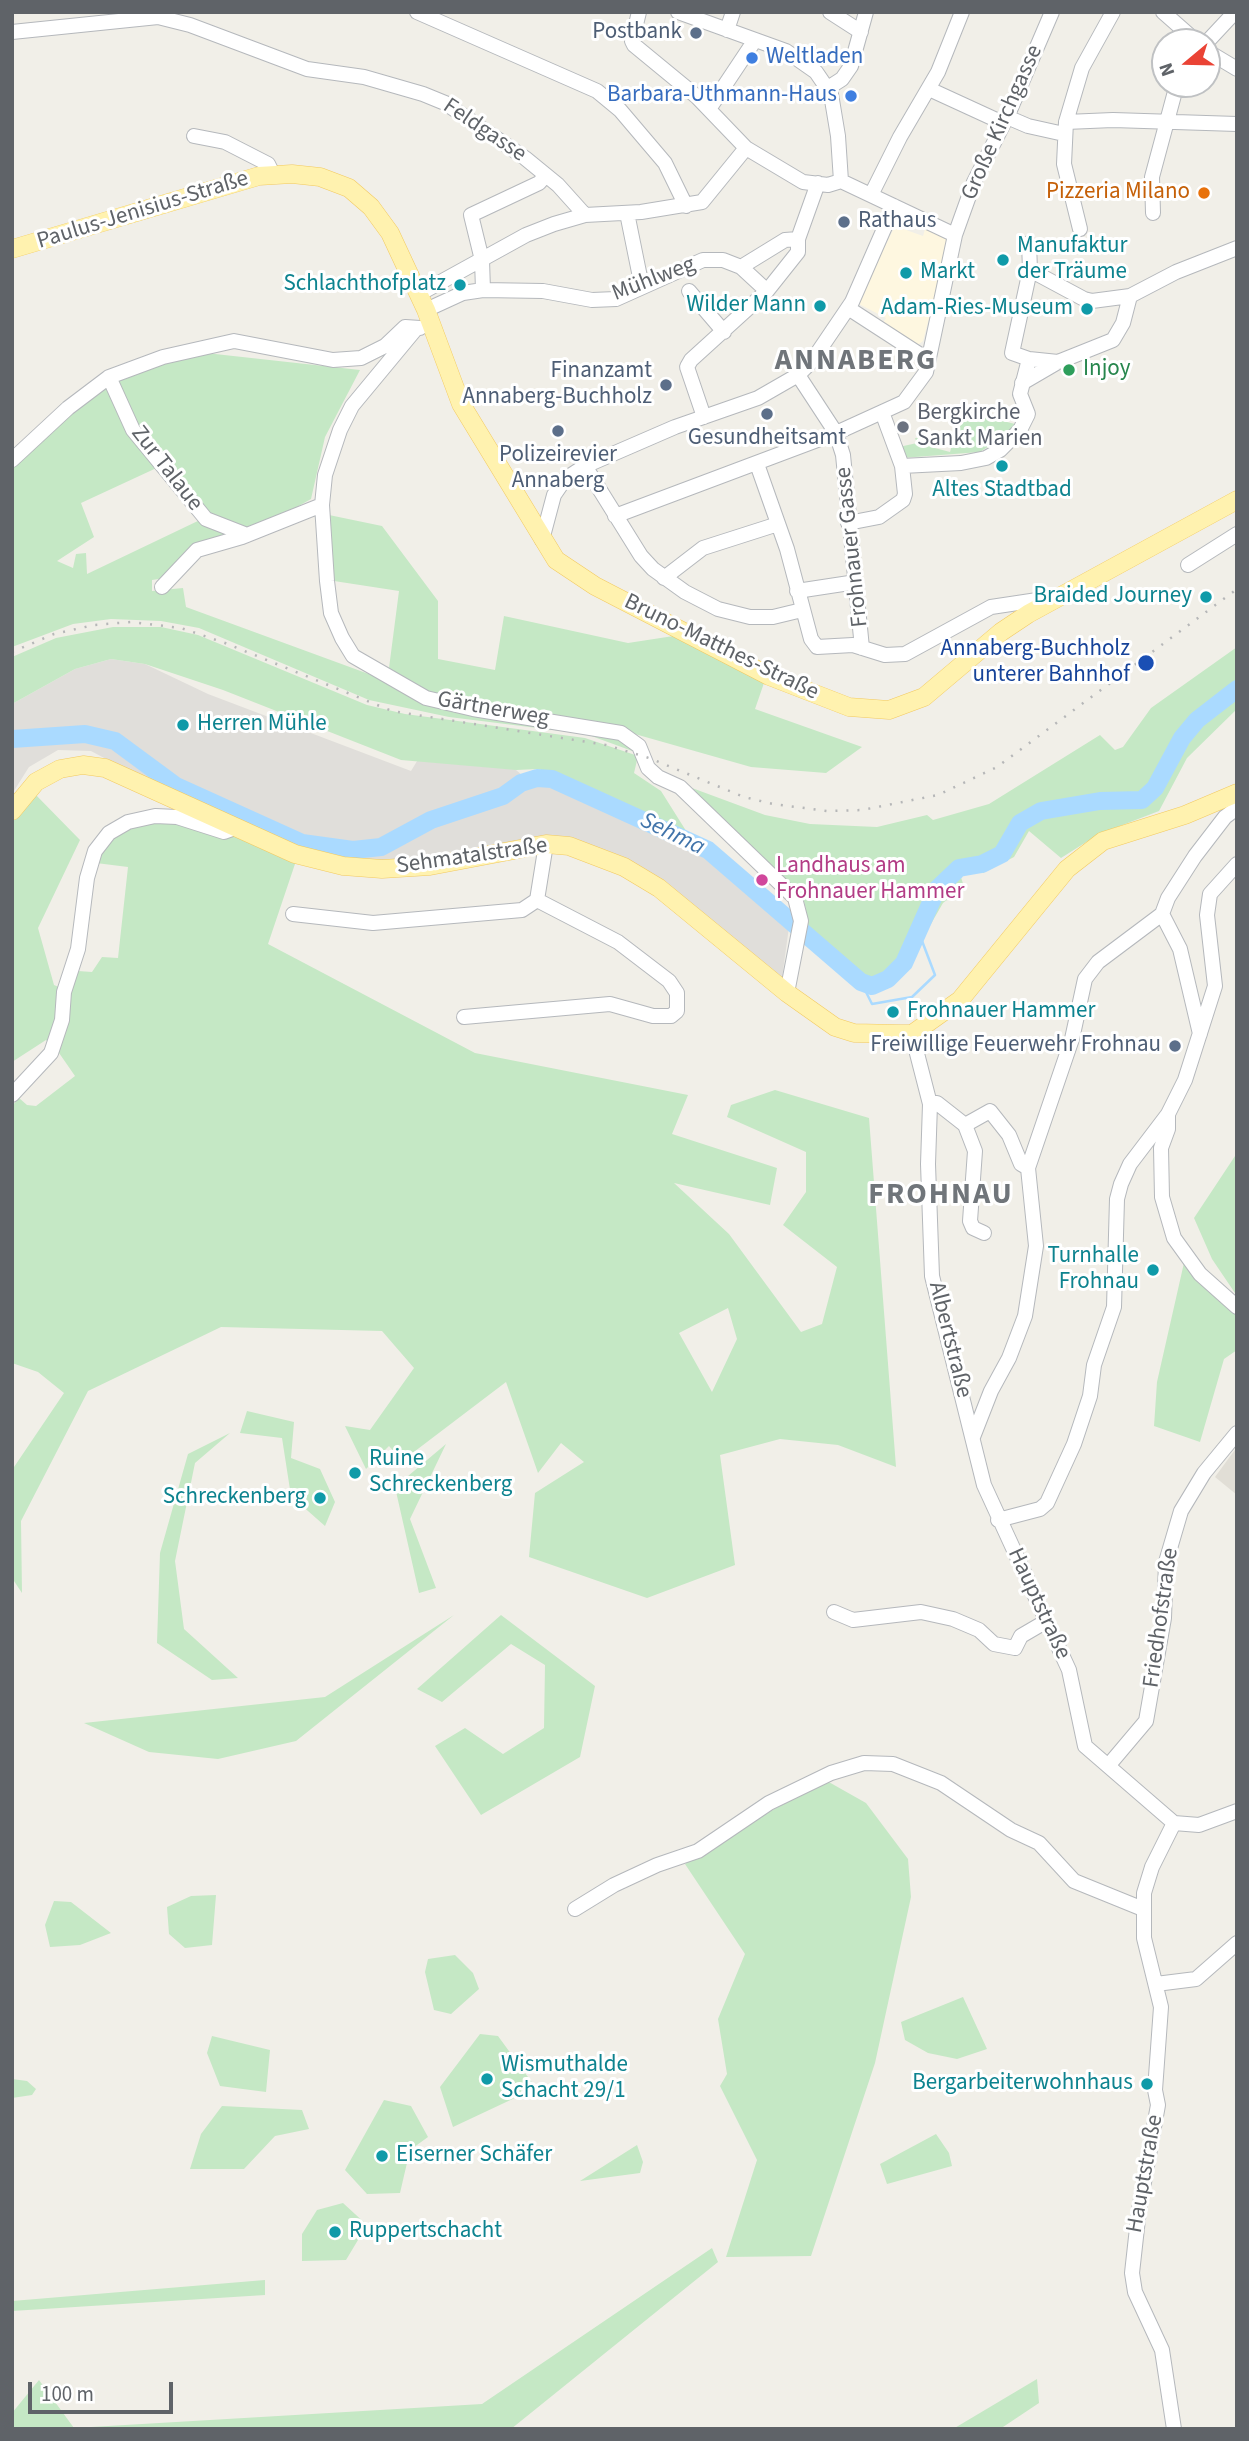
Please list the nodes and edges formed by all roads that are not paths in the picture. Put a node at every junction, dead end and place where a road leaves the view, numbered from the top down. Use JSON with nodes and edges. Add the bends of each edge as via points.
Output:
{"nodes":[{"id":1,"x":175,"y":12,"type":"edge"},
{"id":2,"x":418,"y":12,"type":"edge"},
{"id":3,"x":639,"y":12,"type":"edge"},
{"id":4,"x":678,"y":12,"type":"edge"},
{"id":5,"x":733,"y":12,"type":"edge"},
{"id":6,"x":866,"y":12,"type":"edge"},
{"id":7,"x":962,"y":12,"type":"edge"},
{"id":8,"x":1052,"y":12,"type":"edge"},
{"id":9,"x":1113,"y":12,"type":"edge"},
{"id":10,"x":1163,"y":12,"type":"edge"},
{"id":11,"x":1235,"y":12,"type":"edge"},
{"id":12,"x":833,"y":13,"type":"edge"},
{"id":13,"x":158,"y":17,"type":"junction"},
{"id":14,"x":1181,"y":28,"type":"edge"},
{"id":15,"x":1220,"y":28,"type":"edge"},
{"id":16,"x":727,"y":30,"type":"junction"},
{"id":17,"x":12,"y":32,"type":"edge"},
{"id":18,"x":861,"y":32,"type":"junction"},
{"id":19,"x":755,"y":40,"type":"junction"},
{"id":20,"x":1221,"y":59,"type":"edge"},
{"id":21,"x":1237,"y":69,"type":"edge"},
{"id":22,"x":828,"y":88,"type":"junction"},
{"id":23,"x":929,"y":89,"type":"junction"},
{"id":24,"x":1173,"y":98,"type":"edge"},
{"id":25,"x":709,"y":109,"type":"junction"},
{"id":26,"x":1005,"y":120,"type":"junction"},
{"id":27,"x":1166,"y":122,"type":"junction"},
{"id":28,"x":1237,"y":124,"type":"edge"},
{"id":29,"x":1065,"y":128,"type":"junction"},
{"id":30,"x":194,"y":136,"type":"dead end"},
{"id":31,"x":746,"y":148,"type":"junction"},
{"id":32,"x":273,"y":174,"type":"junction"},
{"id":33,"x":546,"y":175,"type":"junction"},
{"id":34,"x":829,"y":183,"type":"junction"},
{"id":35,"x":871,"y":195,"type":"junction"},
{"id":36,"x":894,"y":205,"type":"junction"},
{"id":37,"x":686,"y":206,"type":"junction"},
{"id":38,"x":627,"y":213,"type":"junction"},
{"id":39,"x":1153,"y":213,"type":"dead end"},
{"id":40,"x":585,"y":215,"type":"junction"},
{"id":41,"x":1080,"y":229,"type":"dead end"},
{"id":42,"x":955,"y":235,"type":"junction"},
{"id":43,"x":798,"y":239,"type":"junction"},
{"id":44,"x":1029,"y":243,"type":"dead end"},
{"id":45,"x":1237,"y":248,"type":"edge"},
{"id":46,"x":12,"y":249,"type":"edge"},
{"id":47,"x":482,"y":260,"type":"junction"},
{"id":48,"x":741,"y":267,"type":"junction"},
{"id":49,"x":1030,"y":270,"type":"junction"},
{"id":50,"x":642,"y":287,"type":"junction"},
{"id":51,"x":483,"y":290,"type":"junction"},
{"id":52,"x":689,"y":290,"type":"dead end"},
{"id":53,"x":767,"y":291,"type":"junction"},
{"id":54,"x":1130,"y":296,"type":"junction"},
{"id":55,"x":848,"y":308,"type":"junction"},
{"id":56,"x":423,"y":314,"type":"junction"},
{"id":57,"x":724,"y":331,"type":"junction"},
{"id":58,"x":928,"y":357,"type":"junction"},
{"id":59,"x":1029,"y":359,"type":"junction"},
{"id":60,"x":1058,"y":362,"type":"junction"},
{"id":61,"x":799,"y":375,"type":"junction"},
{"id":62,"x":109,"y":377,"type":"junction"},
{"id":63,"x":1022,"y":383,"type":"junction"},
{"id":64,"x":882,"y":412,"type":"junction"},
{"id":65,"x":704,"y":416,"type":"junction"},
{"id":66,"x":836,"y":433,"type":"junction"},
{"id":67,"x":12,"y":460,"type":"edge"},
{"id":68,"x":757,"y":464,"type":"junction"},
{"id":69,"x":585,"y":466,"type":"junction"},
{"id":70,"x":902,"y":466,"type":"junction"},
{"id":71,"x":1237,"y":500,"type":"edge"},
{"id":72,"x":322,"y":505,"type":"junction"},
{"id":73,"x":615,"y":516,"type":"junction"},
{"id":74,"x":848,"y":523,"type":"junction"},
{"id":75,"x":778,"y":524,"type":"junction"},
{"id":76,"x":1237,"y":534,"type":"edge"},
{"id":77,"x":247,"y":535,"type":"junction"},
{"id":78,"x":542,"y":540,"type":"junction"},
{"id":79,"x":1188,"y":565,"type":"dead end"},
{"id":80,"x":664,"y":578,"type":"junction"},
{"id":81,"x":856,"y":582,"type":"junction"},
{"id":82,"x":162,"y":587,"type":"dead end"},
{"id":83,"x":797,"y":591,"type":"junction"},
{"id":84,"x":1050,"y":602,"type":"junction"},
{"id":85,"x":802,"y":610,"type":"junction"},
{"id":86,"x":857,"y":647,"type":"junction"},
{"id":87,"x":1237,"y":793,"type":"edge"},
{"id":88,"x":1237,"y":808,"type":"edge"},
{"id":89,"x":12,"y":811,"type":"edge"},
{"id":90,"x":235,"y":828,"type":"junction"},
{"id":91,"x":546,"y":844,"type":"junction"},
{"id":92,"x":1237,"y":864,"type":"edge"},
{"id":93,"x":537,"y":900,"type":"junction"},
{"id":94,"x":293,"y":914,"type":"dead end"},
{"id":95,"x":1162,"y":914,"type":"junction"},
{"id":96,"x":787,"y":993,"type":"junction"},
{"id":97,"x":464,"y":1017,"type":"dead end"},
{"id":98,"x":912,"y":1034,"type":"junction"},
{"id":99,"x":1200,"y":1036,"type":"junction"},
{"id":100,"x":12,"y":1095,"type":"edge"},
{"id":101,"x":930,"y":1104,"type":"junction"},
{"id":102,"x":1168,"y":1114,"type":"junction"},
{"id":103,"x":965,"y":1125,"type":"junction"},
{"id":104,"x":1028,"y":1168,"type":"junction"},
{"id":105,"x":984,"y":1233,"type":"dead end"},
{"id":106,"x":1237,"y":1307,"type":"edge"},
{"id":107,"x":1237,"y":1433,"type":"edge"},
{"id":108,"x":973,"y":1437,"type":"junction"},
{"id":109,"x":998,"y":1520,"type":"junction"},
{"id":110,"x":834,"y":1612,"type":"dead end"},
{"id":111,"x":1045,"y":1622,"type":"junction"},
{"id":112,"x":1108,"y":1766,"type":"junction"},
{"id":113,"x":1237,"y":1811,"type":"edge"},
{"id":114,"x":1174,"y":1824,"type":"junction"},
{"id":115,"x":575,"y":1909,"type":"dead end"},
{"id":116,"x":1143,"y":1909,"type":"junction"},
{"id":117,"x":1237,"y":1943,"type":"edge"},
{"id":118,"x":1156,"y":1984,"type":"junction"},
{"id":119,"x":1174,"y":2429,"type":"edge"}],
"edges":[{"from":1,"to":13,"type":"street"},
{"from":2,"to":37,"type":"street","via":[[597,91],[620,110],[665,163]]},
{"from":3,"to":25,"type":"street","via":[[634,45]]},
{"from":4,"to":16,"type":"street"},
{"from":5,"to":16,"type":"street"},
{"from":6,"to":18,"type":"street"},
{"from":7,"to":23,"type":"street"},
{"from":8,"to":26,"type":"street","name":"Große Kirchgasse"},
{"from":9,"to":29,"type":"street","via":[[1082,68]]},
{"from":10,"to":14,"type":"street"},
{"from":11,"to":15,"type":"street"},
{"from":12,"to":18,"type":"street"},
{"from":13,"to":17,"type":"street"},
{"from":13,"to":33,"type":"street","name":"Feldgasse","via":[[307,69],[364,77],[445,103]]},
{"from":16,"to":19,"type":"street"},
{"from":18,"to":22,"type":"street","via":[[852,66]]},
{"from":19,"to":22,"type":"street","via":[[804,61]]},
{"from":19,"to":25,"type":"street"},
{"from":20,"to":21,"type":"street"},
{"from":22,"to":34,"type":"street","via":[[838,136]]},
{"from":23,"to":26,"type":"street"},
{"from":23,"to":35,"type":"street"},
{"from":24,"to":27,"type":"street"},
{"from":25,"to":31,"type":"street"},
{"from":26,"to":29,"type":"street"},
{"from":26,"to":42,"type":"street","name":"Große Kirchgasse","via":[[974,182]]},
{"from":27,"to":28,"type":"street"},
{"from":27,"to":29,"type":"street"},
{"from":27,"to":39,"type":"street","via":[[1152,177]]},
{"from":29,"to":41,"type":"street","via":[[1064,164]]},
{"from":30,"to":32,"type":"street","name":"Paulus-Jenisius-Straße","via":[[225,142],[268,164]]},
{"from":31,"to":34,"type":"street","via":[[803,182]]},
{"from":31,"to":37,"type":"street","via":[[702,202]]},
{"from":32,"to":46,"type":"main road","name":"Paulus-Jenisius-Straße"},
{"from":32,"to":56,"type":"main road","name":"Paulus-Jenisius-Straße","via":[[320,177],[357,194],[390,233]]},
{"from":33,"to":40,"type":"street","name":"Feldgasse"},
{"from":33,"to":47,"type":"street","via":[[539,183],[471,215]]},
{"from":34,"to":35,"type":"street"},
{"from":34,"to":43,"type":"street"},
{"from":35,"to":36,"type":"street"},
{"from":36,"to":42,"type":"street"},
{"from":36,"to":55,"type":"street"},
{"from":37,"to":38,"type":"street"},
{"from":38,"to":40,"type":"street"},
{"from":38,"to":50,"type":"street"},
{"from":40,"to":47,"type":"street","via":[[526,235]]},
{"from":42,"to":58,"type":"street"},
{"from":43,"to":48,"type":"street","via":[[785,240]]},
{"from":43,"to":53,"type":"street","via":[[798,252]]},
{"from":44,"to":49,"type":"street"},
{"from":45,"to":54,"type":"street"},
{"from":47,"to":51,"type":"street"},
{"from":47,"to":56,"type":"street"},
{"from":48,"to":50,"type":"street","name":"Mühlweg","via":[[723,260],[703,260]]},
{"from":48,"to":53,"type":"street"},
{"from":49,"to":54,"type":"street","via":[[1084,299]]},
{"from":49,"to":59,"type":"street","via":[[1012,353]]},
{"from":50,"to":51,"type":"street","name":"Mühlweg","via":[[616,299],[592,300],[543,291]]},
{"from":51,"to":56,"type":"street","via":[[463,293]]},
{"from":52,"to":57,"type":"street"},
{"from":53,"to":57,"type":"street"},
{"from":54,"to":60,"type":"street","via":[[1113,340]]},
{"from":55,"to":58,"type":"street"},
{"from":55,"to":61,"type":"street"},
{"from":56,"to":62,"type":"street","via":[[385,346],[361,358],[333,360],[234,341],[163,357]]},
{"from":56,"to":72,"type":"street","name":"Gärtnerweg","via":[[346,418],[325,475]]},
{"from":56,"to":78,"type":"main road","name":"Paulus-Jenisius-Straße","via":[[461,404]]},
{"from":57,"to":65,"type":"street","via":[[687,367]]},
{"from":58,"to":64,"type":"street","via":[[926,372],[904,402]]},
{"from":59,"to":60,"type":"street"},
{"from":59,"to":63,"type":"street"},
{"from":60,"to":63,"type":"street"},
{"from":61,"to":65,"type":"street","via":[[758,398]]},
{"from":61,"to":66,"type":"street","name":"Frohnauer Gasse"},
{"from":62,"to":67,"type":"street"},
{"from":62,"to":77,"type":"street","name":"Zur Talaue","via":[[133,430],[205,519]]},
{"from":63,"to":70,"type":"street","via":[[1020,394],[1028,414],[1020,430],[1000,450],[961,463]]},
{"from":64,"to":66,"type":"street"},
{"from":64,"to":70,"type":"street"},
{"from":65,"to":69,"type":"street"},
{"from":66,"to":68,"type":"street"},
{"from":66,"to":74,"type":"street","name":"Frohnauer Gasse","via":[[843,455]]},
{"from":68,"to":73,"type":"street"},
{"from":68,"to":75,"type":"street"},
{"from":69,"to":73,"type":"street"},
{"from":69,"to":78,"type":"street","via":[[565,479],[554,495]]},
{"from":70,"to":74,"type":"street","via":[[903,500],[879,517]]},
{"from":71,"to":84,"type":"main road","name":"Bruno-Matthes-Straße"},
{"from":72,"to":77,"type":"street"},
{"from":72,"to":96,"type":"street","name":"Gärtnerweg","via":[[331,612],[353,656],[426,698],[621,733],[639,746],[648,768],[680,788],[785,886],[799,906],[801,921]]},
{"from":73,"to":80,"type":"street","via":[[641,556]]},
{"from":74,"to":81,"type":"street","name":"Frohnauer Gasse"},
{"from":75,"to":80,"type":"street","via":[[704,548]]},
{"from":75,"to":83,"type":"street"},
{"from":76,"to":79,"type":"street"},
{"from":77,"to":82,"type":"street","via":[[197,550]]},
{"from":78,"to":84,"type":"main road","name":"Bruno-Matthes-Straße","via":[[564,567],[595,586],[769,676],[869,711],[899,708],[924,697],[1000,632]]},
{"from":80,"to":85,"type":"street","via":[[732,615],[773,617]]},
{"from":81,"to":83,"type":"street"},
{"from":81,"to":86,"type":"street","name":"Frohnauer Gasse"},
{"from":83,"to":85,"type":"street"},
{"from":84,"to":86,"type":"street","via":[[991,607],[905,654],[885,655]]},
{"from":85,"to":86,"type":"street","via":[[817,647]]},
{"from":87,"to":98,"type":"main road","via":[[1102,841],[1067,869],[960,1000]]},
{"from":88,"to":95,"type":"street","via":[[1195,856]]},
{"from":89,"to":90,"type":"main road","name":"Sehmatalstraße","via":[[36,782],[60,769],[83,765],[116,773]]},
{"from":90,"to":91,"type":"main road","name":"Sehmatalstraße","via":[[295,855],[382,870],[430,866]]},
{"from":90,"to":100,"type":"street","via":[[224,832],[177,817],[155,816],[128,822],[109,833],[95,851],[87,878],[78,948],[51,1053]]},
{"from":91,"to":93,"type":"street"},
{"from":91,"to":96,"type":"main road","name":"Sehmatalstraße","via":[[587,851],[659,888]]},
{"from":92,"to":99,"type":"street","via":[[1210,894],[1207,915],[1215,986]]},
{"from":93,"to":94,"type":"street","via":[[522,910],[373,923]]},
{"from":93,"to":97,"type":"street","via":[[618,942],[669,981],[677,993],[677,1011],[671,1016],[653,1016],[610,1004]]},
{"from":95,"to":99,"type":"street","via":[[1180,949]]},
{"from":95,"to":104,"type":"street","via":[[1098,962],[1085,979],[1072,1039]]},
{"from":96,"to":98,"type":"main road","name":"Sehmatalstraße","via":[[835,1027],[854,1033]]},
{"from":98,"to":101,"type":"street","name":"Albertstraße"},
{"from":99,"to":102,"type":"street"},
{"from":101,"to":103,"type":"street","via":[[937,1103]]},
{"from":101,"to":108,"type":"street","name":"Albertstraße","via":[[932,1276]]},
{"from":102,"to":106,"type":"street","via":[[1161,1148],[1162,1197],[1174,1238],[1200,1274]]},
{"from":102,"to":109,"type":"street","via":[[1130,1164],[1116,1199],[1114,1307],[1094,1364],[1086,1408],[1053,1495],[1040,1509]]},
{"from":103,"to":104,"type":"street","via":[[990,1111],[1009,1135],[1021,1164]]},
{"from":103,"to":105,"type":"street","via":[[975,1151],[970,1221],[972,1228]]},
{"from":104,"to":108,"type":"street","via":[[1036,1246],[1027,1305],[1020,1333]]},
{"from":107,"to":112,"type":"street","name":"Friedhofstraße","via":[[1181,1511],[1167,1562],[1164,1618],[1146,1721]]},
{"from":108,"to":109,"type":"street","name":"Hauptstraße"},
{"from":109,"to":111,"type":"street","name":"Hauptstraße"},
{"from":110,"to":111,"type":"street","via":[[853,1620],[921,1612],[953,1619],[979,1630],[994,1644],[1015,1648],[1021,1636]]},
{"from":111,"to":112,"type":"street","name":"Hauptstraße","via":[[1069,1670],[1085,1746]]},
{"from":112,"to":114,"type":"street","name":"Hauptstraße"},
{"from":113,"to":114,"type":"street","via":[[1199,1825]]},
{"from":114,"to":116,"type":"street","name":"Hauptstraße","via":[[1147,1879]]},
{"from":115,"to":116,"type":"street","via":[[625,1880],[698,1851],[769,1803],[831,1773],[864,1763],[893,1764],[941,1783],[1011,1830],[1039,1843],[1073,1881]]},
{"from":116,"to":118,"type":"street","name":"Hauptstraße","via":[[1144,1938]]},
{"from":117,"to":118,"type":"street","via":[[1196,1979]]},
{"from":118,"to":119,"type":"street","name":"Hauptstraße","via":[[1161,2007],[1158,2105],[1132,2273],[1135,2292],[1162,2350]]}]}
